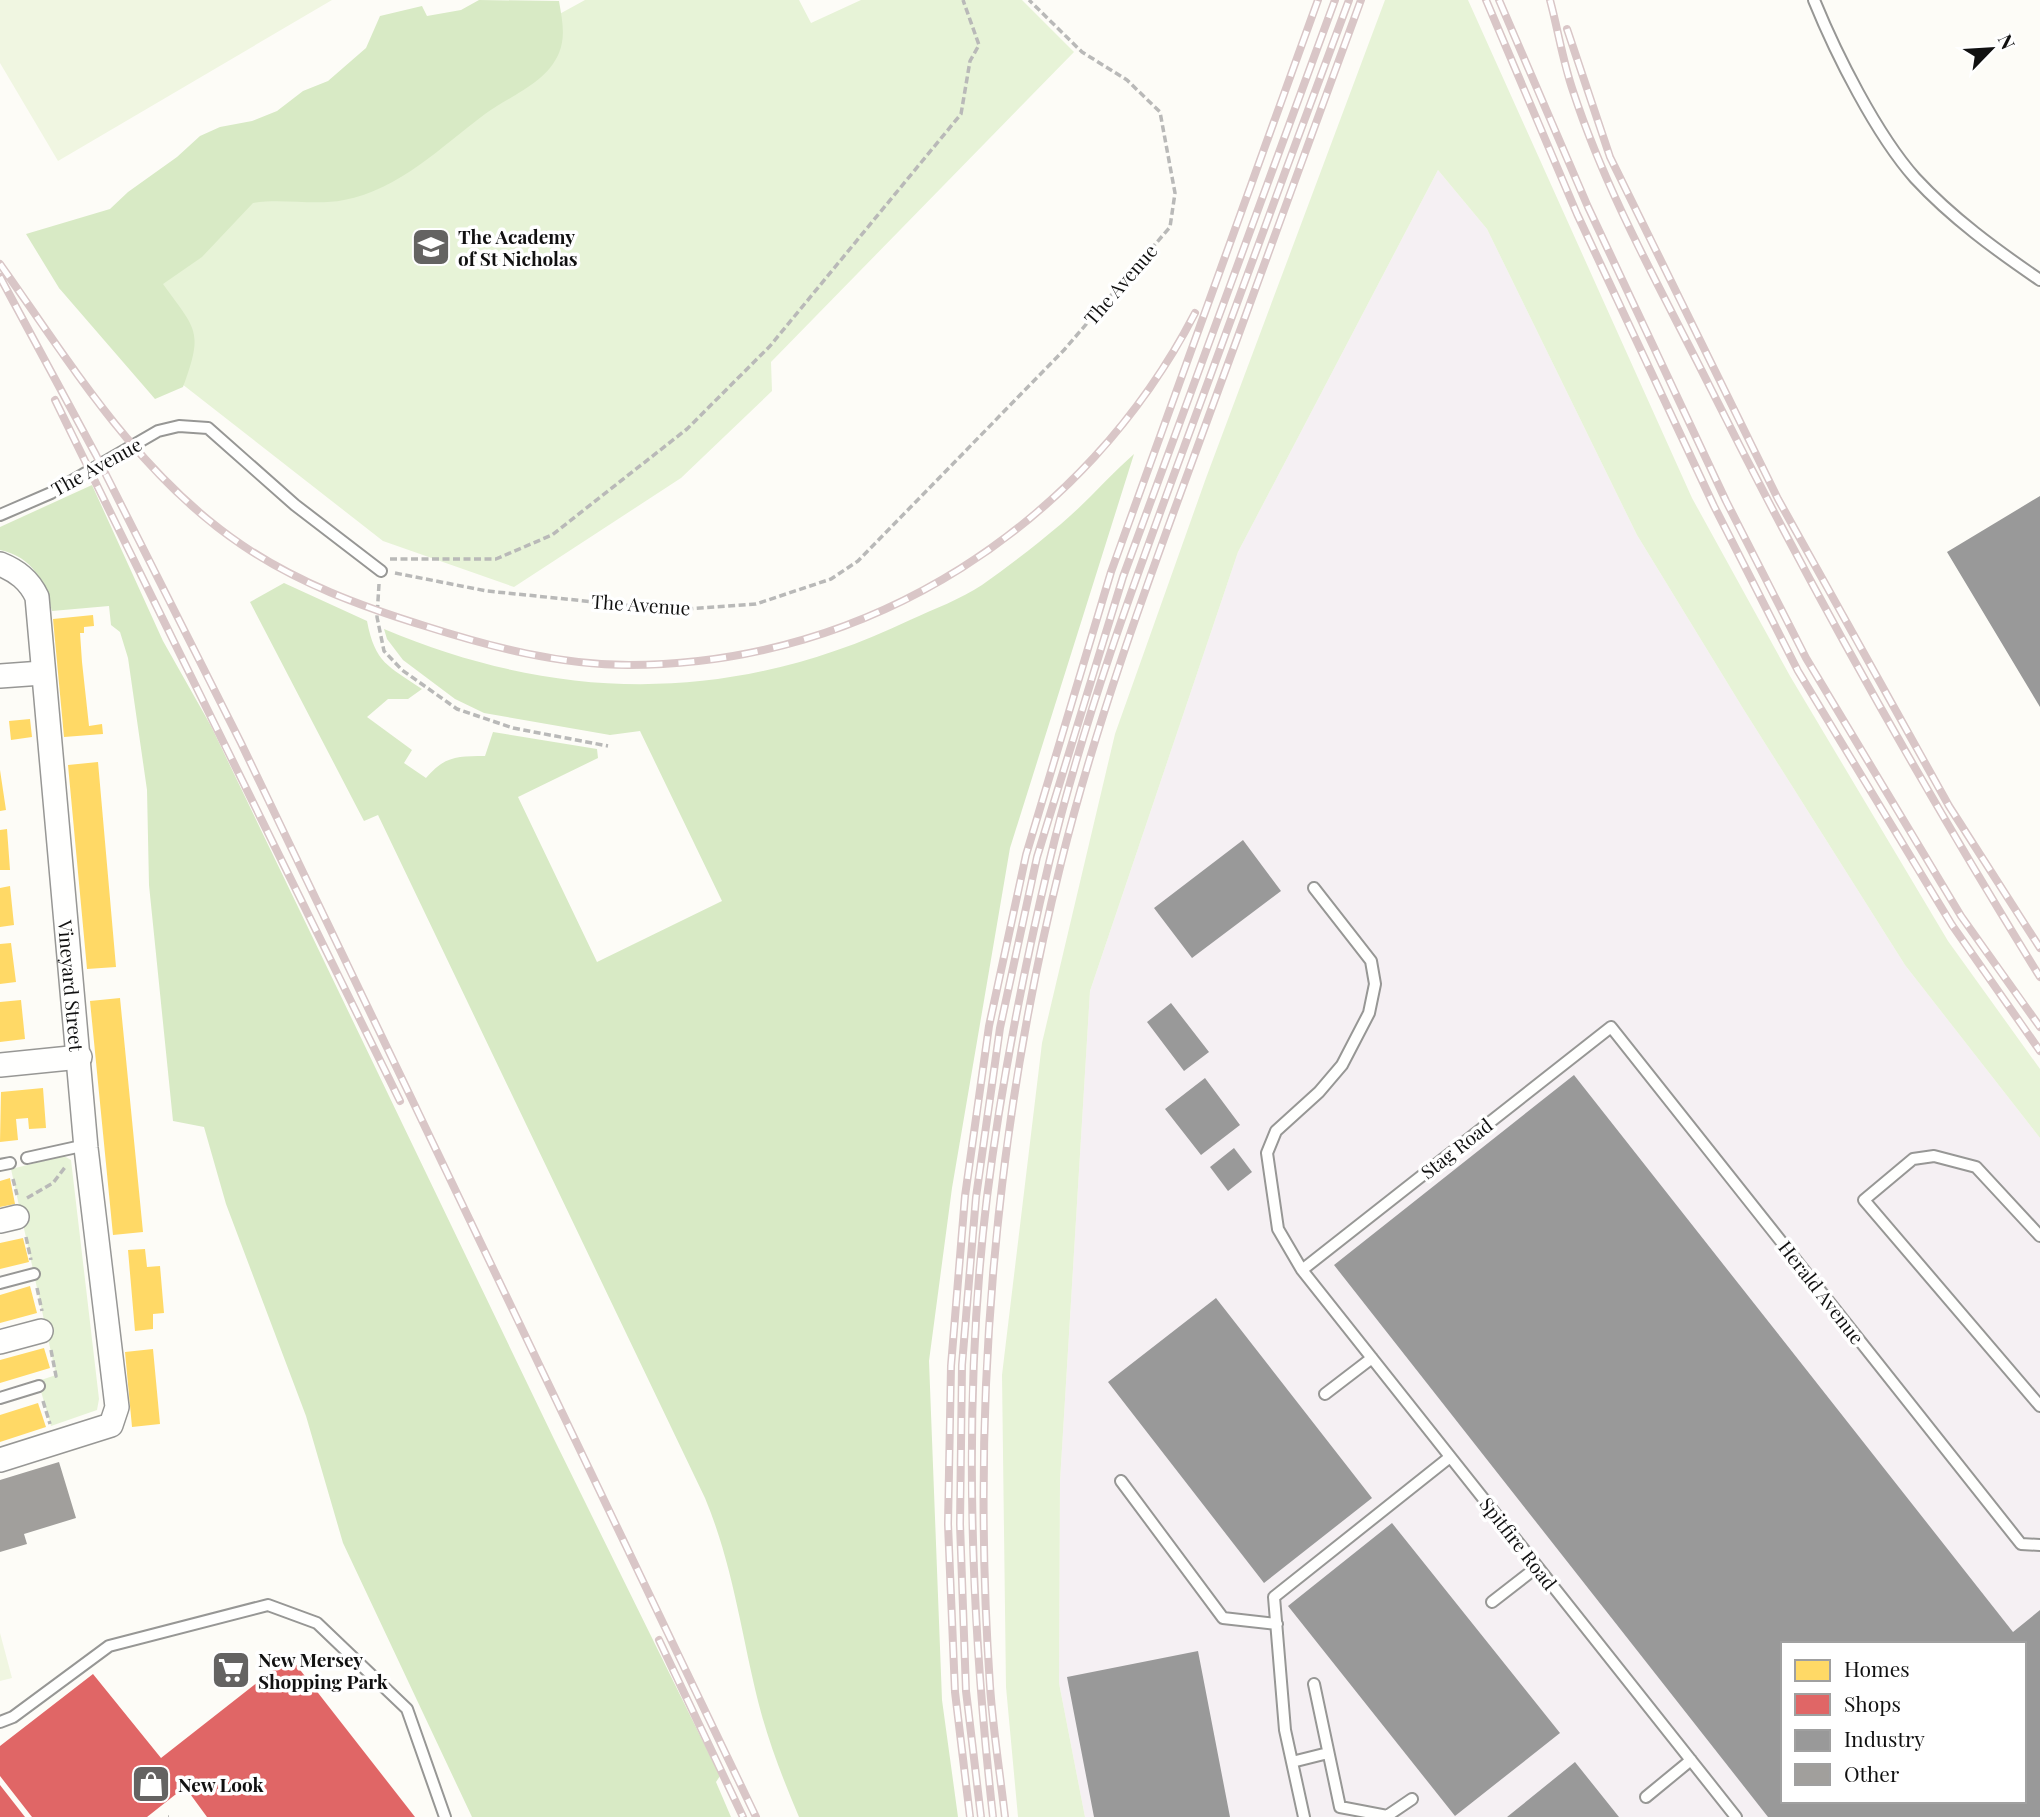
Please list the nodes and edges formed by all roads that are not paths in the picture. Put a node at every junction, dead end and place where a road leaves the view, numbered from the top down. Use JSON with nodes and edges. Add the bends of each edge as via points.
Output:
{"nodes":[{"id":1,"x":1814,"y":0,"type":"edge"},
{"id":2,"x":2040,"y":280,"type":"edge"},
{"id":3,"x":0,"y":515,"type":"edge"},
{"id":4,"x":0,"y":564,"type":"edge"},
{"id":5,"x":381,"y":570,"type":"road end"},
{"id":6,"x":42,"y":673,"type":"junction"},
{"id":7,"x":0,"y":676,"type":"edge"},
{"id":8,"x":1314,"y":888,"type":"dead end"},
{"id":9,"x":1611,"y":1027,"type":"joint"},
{"id":10,"x":80,"y":1058,"type":"junction"},
{"id":11,"x":0,"y":1065,"type":"edge"},
{"id":12,"x":86,"y":1147,"type":"junction"},
{"id":13,"x":27,"y":1158,"type":"dead end"},
{"id":14,"x":2040,"y":1236,"type":"edge"},
{"id":15,"x":1302,"y":1270,"type":"junction"},
{"id":16,"x":34,"y":1274,"type":"road end"},
{"id":17,"x":0,"y":1283,"type":"edge"},
{"id":18,"x":44,"y":1330,"type":"road end"},
{"id":19,"x":0,"y":1342,"type":"edge"},
{"id":20,"x":1372,"y":1358,"type":"junction"},
{"id":21,"x":39,"y":1386,"type":"road end"},
{"id":22,"x":1325,"y":1394,"type":"dead end"},
{"id":23,"x":0,"y":1398,"type":"edge"},
{"id":24,"x":2040,"y":1406,"type":"edge"},
{"id":25,"x":1450,"y":1457,"type":"junction"},
{"id":26,"x":0,"y":1460,"type":"edge"},
{"id":27,"x":1121,"y":1481,"type":"dead end"},
{"id":28,"x":2040,"y":1545,"type":"edge"},
{"id":29,"x":1537,"y":1567,"type":"junction"},
{"id":30,"x":1492,"y":1602,"type":"dead end"},
{"id":31,"x":1276,"y":1624,"type":"junction"},
{"id":32,"x":1314,"y":1684,"type":"dead end"},
{"id":33,"x":0,"y":1721,"type":"edge"},
{"id":34,"x":1328,"y":1753,"type":"junction"},
{"id":35,"x":1691,"y":1760,"type":"junction"},
{"id":36,"x":1292,"y":1762,"type":"junction"},
{"id":37,"x":1646,"y":1797,"type":"dead end"},
{"id":38,"x":1412,"y":1799,"type":"dead end"},
{"id":39,"x":444,"y":1817,"type":"edge"},
{"id":40,"x":1304,"y":1817,"type":"edge"},
{"id":41,"x":1736,"y":1817,"type":"edge"}],
"edges":[{"from":1,"to":2,"type":"lane","via":[[1856,87],[1914,176],[1992,247]]},
{"from":3,"to":5,"type":"lane","name":"The Avenue","via":[[51,493],[158,431],[179,426],[208,428],[295,505]]},
{"from":4,"to":6,"type":"street","name":"Vineyard Street","via":[[21,575],[37,597]]},
{"from":6,"to":7,"type":"street"},
{"from":6,"to":10,"type":"street","name":"Vineyard Street"},
{"from":8,"to":15,"type":"lane","name":"Spitfire Road","via":[[1371,961],[1376,984],[1369,1013],[1342,1065],[1276,1131],[1267,1153],[1278,1229]]},
{"from":9,"to":15,"type":"lane","name":"Stag Road"},
{"from":9,"to":28,"type":"lane","name":"Herald Avenue","via":[[2021,1544]]},
{"from":10,"to":11,"type":"street"},
{"from":10,"to":12,"type":"street","name":"Vineyard Street"},
{"from":12,"to":13,"type":"lane"},
{"from":12,"to":26,"type":"street","name":"Vineyard Street","via":[[117,1406],[111,1425]]},
{"from":14,"to":24,"type":"lane","via":[[1976,1167],[1934,1156],[1913,1159],[1864,1200]]},
{"from":15,"to":20,"type":"lane","name":"Spitfire Road"},
{"from":16,"to":17,"type":"lane"},
{"from":18,"to":19,"type":"street"},
{"from":20,"to":22,"type":"lane"},
{"from":20,"to":25,"type":"lane","name":"Spitfire Road"},
{"from":21,"to":23,"type":"lane"},
{"from":25,"to":29,"type":"lane","name":"Spitfire Road"},
{"from":25,"to":31,"type":"lane","via":[[1274,1597]]},
{"from":27,"to":31,"type":"lane","via":[[1223,1618]]},
{"from":29,"to":30,"type":"lane"},
{"from":29,"to":35,"type":"lane","name":"Spitfire Road"},
{"from":31,"to":36,"type":"lane"},
{"from":32,"to":34,"type":"lane"},
{"from":33,"to":39,"type":"lane","via":[[13,1717],[109,1646],[268,1605],[317,1623],[407,1709]]},
{"from":34,"to":36,"type":"lane"},
{"from":34,"to":38,"type":"lane","via":[[1340,1807],[1387,1816]]},
{"from":35,"to":37,"type":"lane"},
{"from":35,"to":41,"type":"lane","name":"Spitfire Road"},
{"from":36,"to":40,"type":"lane"}]}
